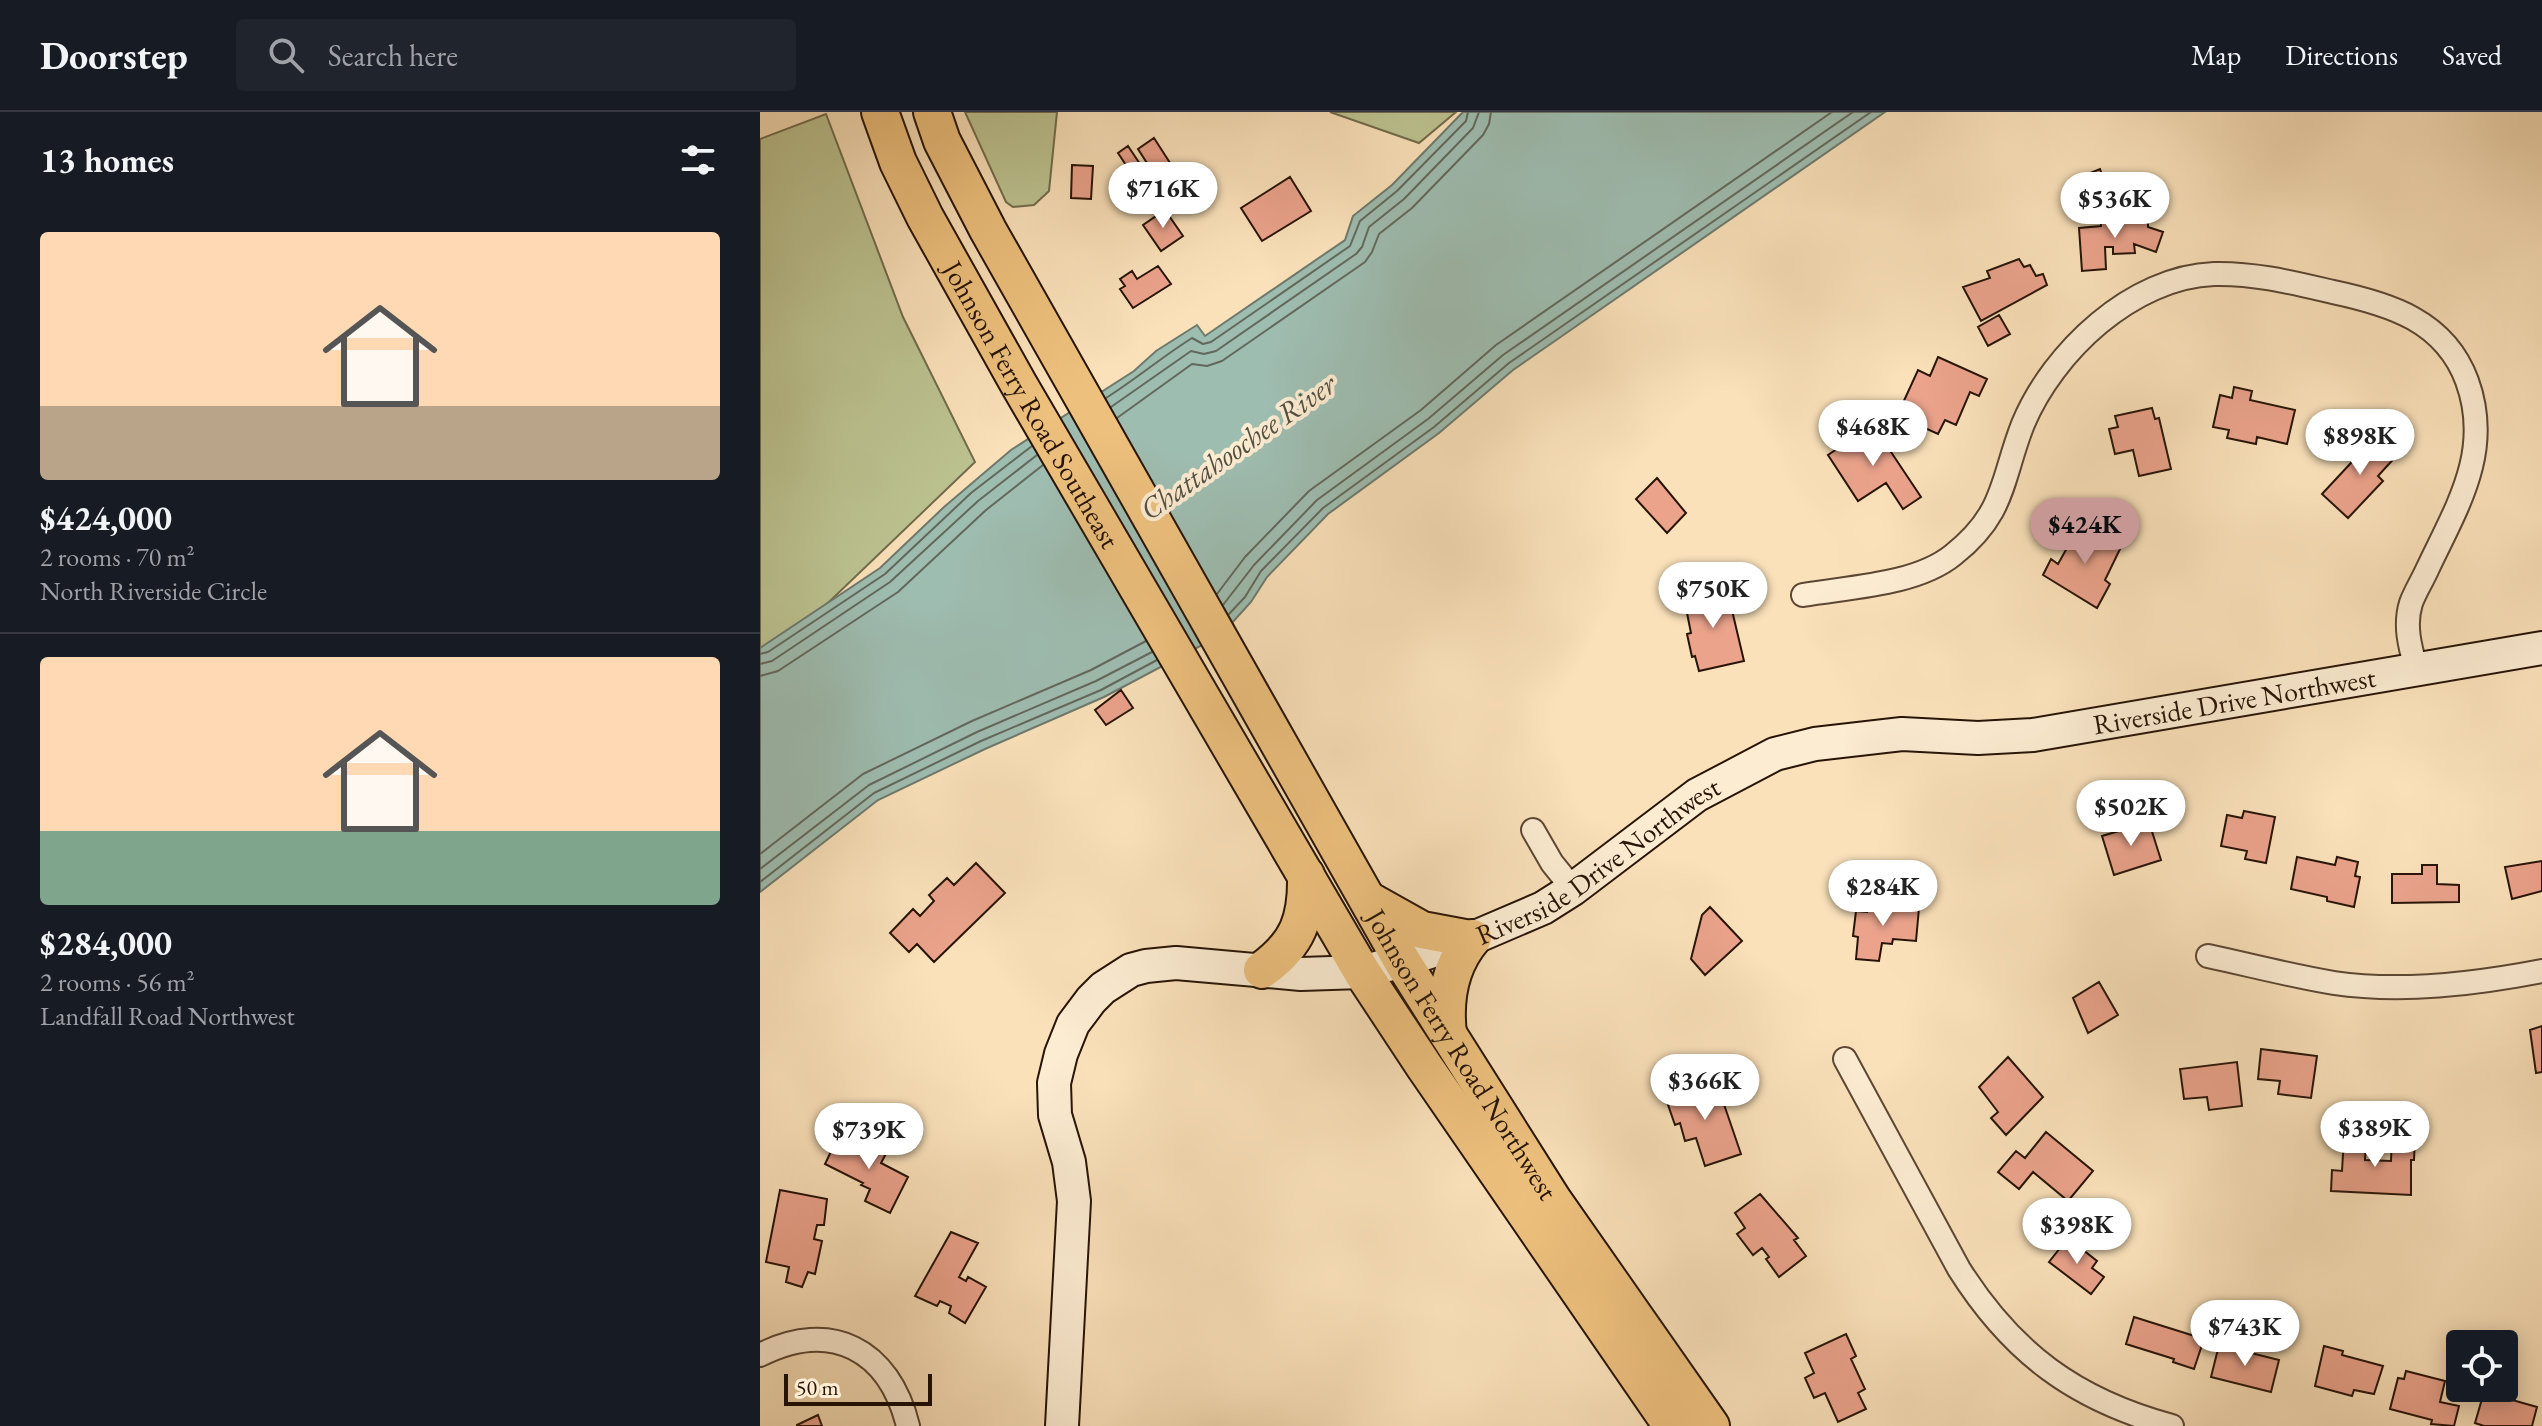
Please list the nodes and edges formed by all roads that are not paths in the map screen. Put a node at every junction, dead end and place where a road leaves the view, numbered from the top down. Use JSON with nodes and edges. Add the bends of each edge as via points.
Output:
{"nodes":[{"id":1,"x":932,"y":112,"type":"edge"},
{"id":2,"x":878,"y":116,"type":"edge"},
{"id":3,"x":1803,"y":595,"type":"dead end"},
{"id":4,"x":2542,"y":648,"type":"edge"},
{"id":5,"x":1238,"y":668,"type":"joint"},
{"id":6,"x":2416,"y":668,"type":"junction"},
{"id":7,"x":1199,"y":690,"type":"joint"},
{"id":8,"x":1533,"y":830,"type":"dead end"},
{"id":9,"x":1306,"y":875,"type":"junction"},
{"id":10,"x":1573,"y":889,"type":"junction"},
{"id":11,"x":1367,"y":898,"type":"junction"},
{"id":12,"x":1472,"y":938,"type":"junction"},
{"id":13,"x":2208,"y":956,"type":"dead end"},
{"id":14,"x":1402,"y":961,"type":"junction"},
{"id":15,"x":1262,"y":970,"type":"junction"},
{"id":16,"x":2542,"y":971,"type":"edge"},
{"id":17,"x":1362,"y":972,"type":"junction"},
{"id":18,"x":1448,"y":1036,"type":"junction"},
{"id":19,"x":1845,"y":1059,"type":"dead end"},
{"id":20,"x":760,"y":1355,"type":"edge"},
{"id":21,"x":908,"y":1426,"type":"edge"},
{"id":22,"x":1062,"y":1426,"type":"edge"},
{"id":23,"x":1672,"y":1426,"type":"edge"},
{"id":24,"x":1711,"y":1426,"type":"edge"},
{"id":25,"x":2172,"y":1426,"type":"edge"}],
"edges":[{"from":1,"to":5,"type":"main road","name":"Johnson Ferry Road Southeast","via":[[969,195]]},
{"from":2,"to":7,"type":"main road","name":"Johnson Ferry Road Southeast","via":[[925,217]]},
{"from":3,"to":6,"type":"street","via":[[1905,578],[1951,557],[1993,513],[2031,406],[2082,338],[2122,306],[2166,285],[2210,274],[2252,275],[2400,310],[2441,340],[2467,380],[2476,416],[2476,454],[2411,604],[2408,638]]},
{"from":4,"to":6,"type":"street","name":"Riverside Drive Northwest"},
{"from":5,"to":11,"type":"main road","name":"Johnson Ferry Road Northwest"},
{"from":6,"to":10,"type":"street","name":"Riverside Drive Northwest","via":[[2033,735],[1902,734],[1775,754],[1697,795]]},
{"from":7,"to":9,"type":"main road","name":"Johnson Ferry Road Northwest"},
{"from":8,"to":10,"type":"street"},
{"from":9,"to":15,"type":"main road","via":[[1296,936]]},
{"from":9,"to":17,"type":"main road","name":"Johnson Ferry Road Northwest"},
{"from":10,"to":12,"type":"street","name":"Riverside Drive Northwest"},
{"from":11,"to":12,"type":"main road","via":[[1422,930]]},
{"from":11,"to":14,"type":"main road","name":"Johnson Ferry Road Northwest"},
{"from":12,"to":14,"type":"street","name":"Riverside Drive Northwest"},
{"from":12,"to":18,"type":"main road","via":[[1450,979]]},
{"from":13,"to":16,"type":"street","via":[[2336,983],[2377,985],[2431,986]]},
{"from":14,"to":17,"type":"street","name":"Riverside Drive Northwest"},
{"from":14,"to":18,"type":"main road","name":"Johnson Ferry Road Northwest"},
{"from":15,"to":17,"type":"street","name":"Riverside Drive Northwest"},
{"from":15,"to":22,"type":"street","name":"Riverside Drive Northwest","via":[[1176,963],[1131,970],[1103,988],[1073,1024],[1056,1069],[1053,1100],[1074,1201]]},
{"from":17,"to":23,"type":"main road","name":"Johnson Ferry Road Northwest"},
{"from":18,"to":24,"type":"main road","name":"Johnson Ferry Road Northwest","via":[[1553,1200]]},
{"from":19,"to":25,"type":"street","via":[[1959,1269],[2003,1330],[2030,1357],[2088,1396]]},
{"from":20,"to":21,"type":"street","via":[[796,1340],[843,1343],[881,1371],[902,1401]]}]}
